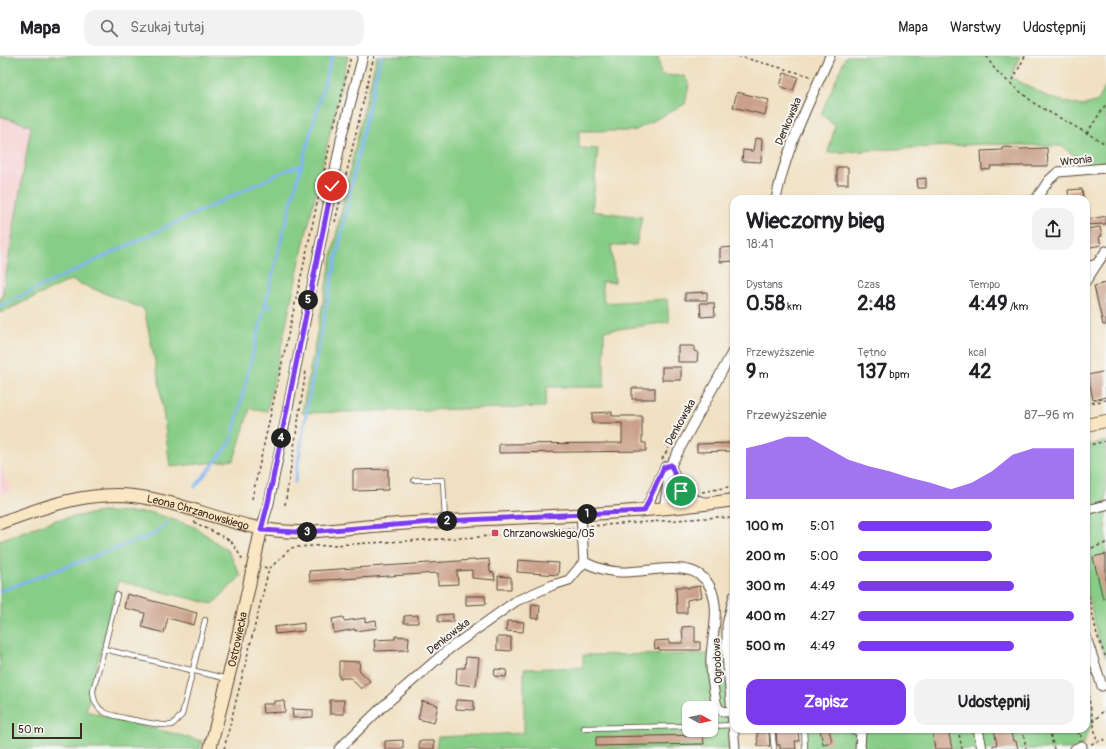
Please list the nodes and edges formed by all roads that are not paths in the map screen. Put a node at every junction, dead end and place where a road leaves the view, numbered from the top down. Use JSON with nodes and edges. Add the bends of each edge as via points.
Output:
{"nodes":[{"id":1,"x":363,"y":56,"type":"edge"},
{"id":2,"x":830,"y":56,"type":"edge"},
{"id":3,"x":1106,"y":168,"type":"edge"},
{"id":4,"x":777,"y":195,"type":"edge"},
{"id":5,"x":1039,"y":195,"type":"edge"},
{"id":6,"x":1106,"y":251,"type":"edge"},
{"id":7,"x":1097,"y":264,"type":"junction"},
{"id":8,"x":1090,"y":266,"type":"edge"},
{"id":9,"x":1090,"y":275,"type":"edge"},
{"id":10,"x":730,"y":356,"type":"edge"},
{"id":11,"x":1106,"y":421,"type":"edge"},
{"id":12,"x":1090,"y":423,"type":"edge"},
{"id":13,"x":671,"y":465,"type":"junction"},
{"id":14,"x":414,"y":480,"type":"dead end"},
{"id":15,"x":730,"y":500,"type":"edge"},
{"id":16,"x":709,"y":503,"type":"junction"},
{"id":17,"x":1106,"y":505,"type":"edge"},
{"id":18,"x":664,"y":508,"type":"junction"},
{"id":19,"x":1090,"y":509,"type":"edge"},
{"id":20,"x":644,"y":511,"type":"junction"},
{"id":21,"x":581,"y":514,"type":"junction"},
{"id":22,"x":445,"y":521,"type":"junction"},
{"id":23,"x":0,"y":523,"type":"edge"},
{"id":24,"x":261,"y":530,"type":"junction"},
{"id":25,"x":584,"y":562,"type":"junction"},
{"id":26,"x":117,"y":595,"type":"dead end"},
{"id":27,"x":730,"y":613,"type":"edge"},
{"id":28,"x":205,"y":620,"type":"dead end"},
{"id":29,"x":104,"y":649,"type":"junction"},
{"id":30,"x":1090,"y":649,"type":"edge"},
{"id":31,"x":730,"y":662,"type":"edge"},
{"id":32,"x":192,"y":670,"type":"junction"},
{"id":33,"x":228,"y":679,"type":"junction"},
{"id":34,"x":1102,"y":686,"type":"dead end"},
{"id":35,"x":730,"y":711,"type":"edge"},
{"id":36,"x":730,"y":725,"type":"edge"},
{"id":37,"x":682,"y":726,"type":"edge"},
{"id":38,"x":718,"y":726,"type":"edge"},
{"id":39,"x":584,"y":728,"type":"dead end"},
{"id":40,"x":735,"y":733,"type":"edge"},
{"id":41,"x":772,"y":733,"type":"edge"},
{"id":42,"x":804,"y":733,"type":"edge"},
{"id":43,"x":861,"y":733,"type":"edge"},
{"id":44,"x":979,"y":733,"type":"edge"},
{"id":45,"x":210,"y":749,"type":"edge"},
{"id":46,"x":339,"y":749,"type":"edge"},
{"id":47,"x":736,"y":749,"type":"edge"},
{"id":48,"x":774,"y":749,"type":"edge"},
{"id":49,"x":805,"y":749,"type":"edge"},
{"id":50,"x":860,"y":749,"type":"edge"},
{"id":51,"x":982,"y":749,"type":"edge"}],
"edges":[{"from":1,"to":24,"type":"street","via":[[342,135]]},
{"from":2,"to":4,"type":"street","name":"Denkowska","via":[[784,162]]},
{"from":3,"to":5,"type":"street","name":"Wronia","via":[[1058,172]]},
{"from":6,"to":7,"type":"street"},
{"from":7,"to":8,"type":"street"},
{"from":7,"to":9,"type":"street"},
{"from":10,"to":13,"type":"street","name":"Denkowska"},
{"from":11,"to":12,"type":"street"},
{"from":13,"to":16,"type":"street","via":[[681,491],[694,500]]},
{"from":13,"to":18,"type":"street","name":"Denkowska"},
{"from":13,"to":20,"type":"street","name":"Denkowska","via":[[664,467]]},
{"from":14,"to":22,"type":"lane","via":[[442,480]]},
{"from":15,"to":16,"type":"street","name":"Leona Chrzanowskiego"},
{"from":16,"to":18,"type":"street","name":"Leona Chrzanowskiego"},
{"from":17,"to":19,"type":"street"},
{"from":18,"to":20,"type":"street","name":"Leona Chrzanowskiego"},
{"from":20,"to":21,"type":"street","name":"Leona Chrzanowskiego"},
{"from":21,"to":22,"type":"street","name":"Leona Chrzanowskiego"},
{"from":21,"to":25,"type":"street"},
{"from":22,"to":24,"type":"street","name":"Leona Chrzanowskiego","via":[[319,531]]},
{"from":23,"to":24,"type":"street","name":"Leona Chrzanowskiego","via":[[57,503],[114,495],[155,500]]},
{"from":24,"to":33,"type":"street","name":"Ostrowiecka"},
{"from":25,"to":35,"type":"street","via":[[597,569],[620,572],[678,568],[698,573],[706,580],[715,605],[711,658],[716,702],[718,708],[724,712]]},
{"from":25,"to":46,"type":"street","name":"Denkowska","via":[[569,580],[516,601],[449,649],[381,708]]},
{"from":26,"to":29,"type":"lane"},
{"from":27,"to":31,"type":"street","name":"Ogrodowa","via":[[727,625]]},
{"from":28,"to":32,"type":"lane"},
{"from":29,"to":32,"type":"lane"},
{"from":29,"to":32,"type":"lane","via":[[93,690],[97,705],[104,712],[157,725],[172,725],[182,715]]},
{"from":30,"to":34,"type":"street"},
{"from":32,"to":33,"type":"lane"},
{"from":33,"to":45,"type":"street","name":"Ostrowiecka"},
{"from":36,"to":38,"type":"lane"},
{"from":37,"to":39,"type":"lane"},
{"from":40,"to":47,"type":"street","name":"Ogrodowa"},
{"from":41,"to":48,"type":"lane"},
{"from":42,"to":49,"type":"lane"},
{"from":43,"to":50,"type":"street"},
{"from":44,"to":51,"type":"street"}]}
